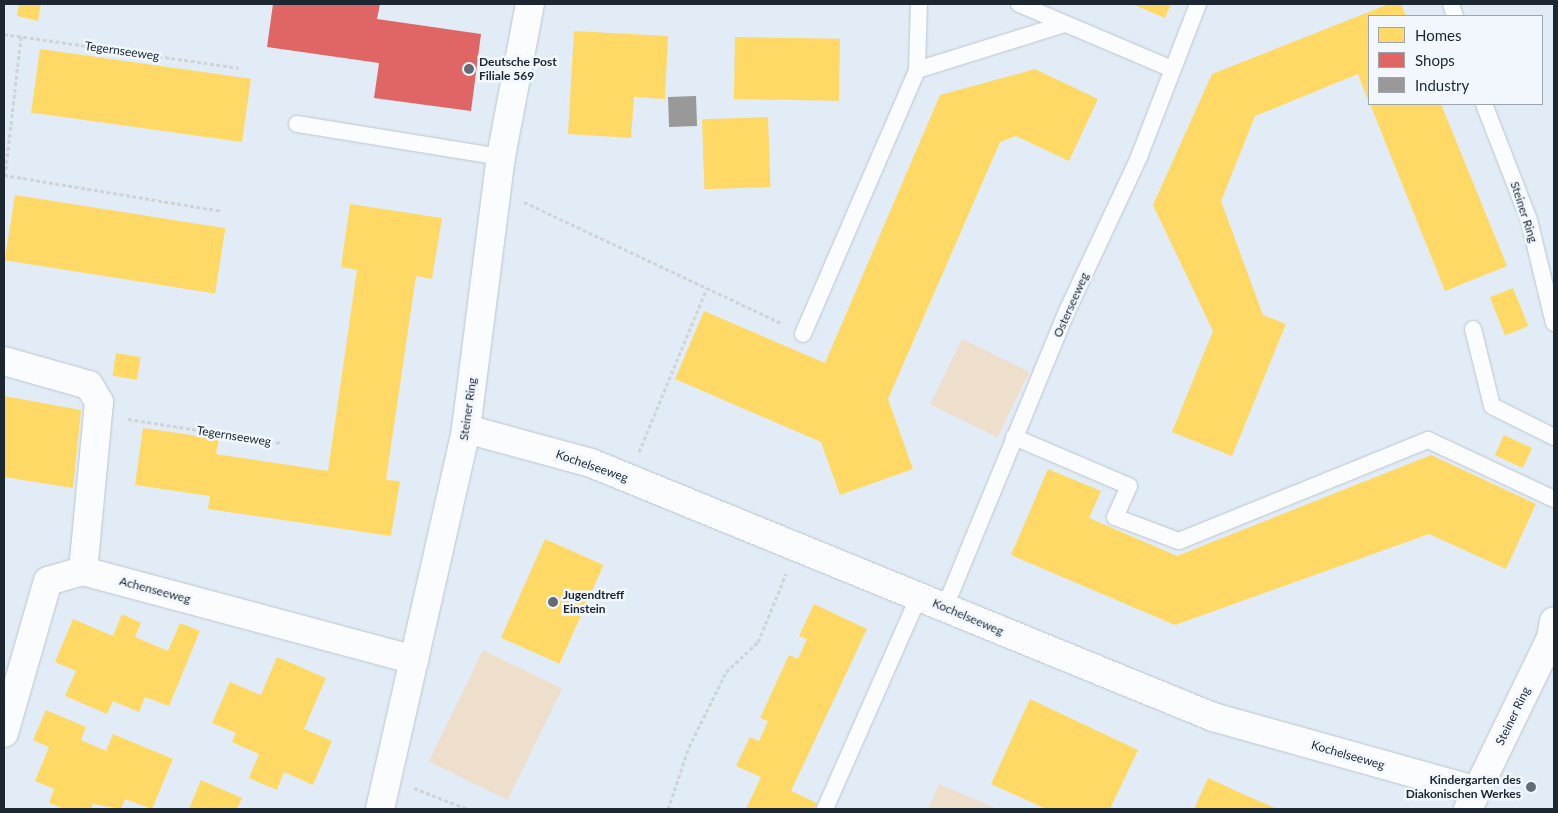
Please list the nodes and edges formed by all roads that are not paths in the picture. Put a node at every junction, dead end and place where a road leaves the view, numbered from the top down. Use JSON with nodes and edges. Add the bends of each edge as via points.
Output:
{"nodes":[{"id":1,"x":530,"y":4,"type":"edge"},
{"id":2,"x":919,"y":4,"type":"edge"},
{"id":3,"x":1019,"y":4,"type":"edge"},
{"id":4,"x":1198,"y":4,"type":"edge"},
{"id":5,"x":1066,"y":24,"type":"junction"},
{"id":6,"x":1170,"y":68,"type":"junction"},
{"id":7,"x":917,"y":70,"type":"junction"},
{"id":8,"x":1484,"y":105,"type":"edge"},
{"id":9,"x":297,"y":124,"type":"dead end"},
{"id":10,"x":501,"y":157,"type":"junction"},
{"id":11,"x":1554,"y":323,"type":"edge"},
{"id":12,"x":1473,"y":330,"type":"dead end"},
{"id":13,"x":804,"y":334,"type":"road end"},
{"id":14,"x":4,"y":361,"type":"edge"},
{"id":15,"x":466,"y":430,"type":"junction"},
{"id":16,"x":1014,"y":436,"type":"junction"},
{"id":17,"x":1554,"y":436,"type":"edge"},
{"id":18,"x":1554,"y":499,"type":"edge"},
{"id":19,"x":83,"y":571,"type":"junction"},
{"id":20,"x":919,"y":596,"type":"junction"},
{"id":21,"x":945,"y":607,"type":"junction"},
{"id":22,"x":1554,"y":620,"type":"edge"},
{"id":23,"x":414,"y":660,"type":"junction"},
{"id":24,"x":4,"y":733,"type":"edge"},
{"id":25,"x":1471,"y":800,"type":"edge"},
{"id":26,"x":380,"y":809,"type":"edge"},
{"id":27,"x":825,"y":809,"type":"edge"}],
"edges":[{"from":1,"to":10,"type":"street","name":"Steiner Ring"},
{"from":2,"to":7,"type":"lane"},
{"from":3,"to":5,"type":"lane"},
{"from":4,"to":6,"type":"lane","name":"Osterseeweg"},
{"from":5,"to":6,"type":"lane"},
{"from":5,"to":7,"type":"lane"},
{"from":6,"to":16,"type":"lane","name":"Osterseeweg","via":[[1140,157]]},
{"from":7,"to":13,"type":"lane"},
{"from":8,"to":11,"type":"lane","name":"Steiner Ring","via":[[1529,220]]},
{"from":9,"to":10,"type":"lane"},
{"from":10,"to":15,"type":"street","name":"Steiner Ring"},
{"from":12,"to":17,"type":"lane","via":[[1492,406]]},
{"from":14,"to":19,"type":"street","via":[[89,385],[99,402]]},
{"from":15,"to":20,"type":"street","name":"Kochelseeweg","via":[[591,463]]},
{"from":15,"to":23,"type":"street","name":"Steiner Ring"},
{"from":16,"to":18,"type":"lane","via":[[1129,486],[1115,517],[1179,541],[1428,440]]},
{"from":16,"to":21,"type":"lane","name":"Osterseeweg"},
{"from":19,"to":23,"type":"street","name":"Achenseeweg"},
{"from":19,"to":24,"type":"street","via":[[48,581]]},
{"from":20,"to":21,"type":"street","name":"Kochelseeweg"},
{"from":20,"to":27,"type":"lane"},
{"from":21,"to":25,"type":"street","name":"Kochelseeweg","via":[[1213,717]]},
{"from":22,"to":25,"type":"street","name":"Steiner Ring","via":[[1551,638]]},
{"from":23,"to":26,"type":"street","name":"Steiner Ring"}]}
